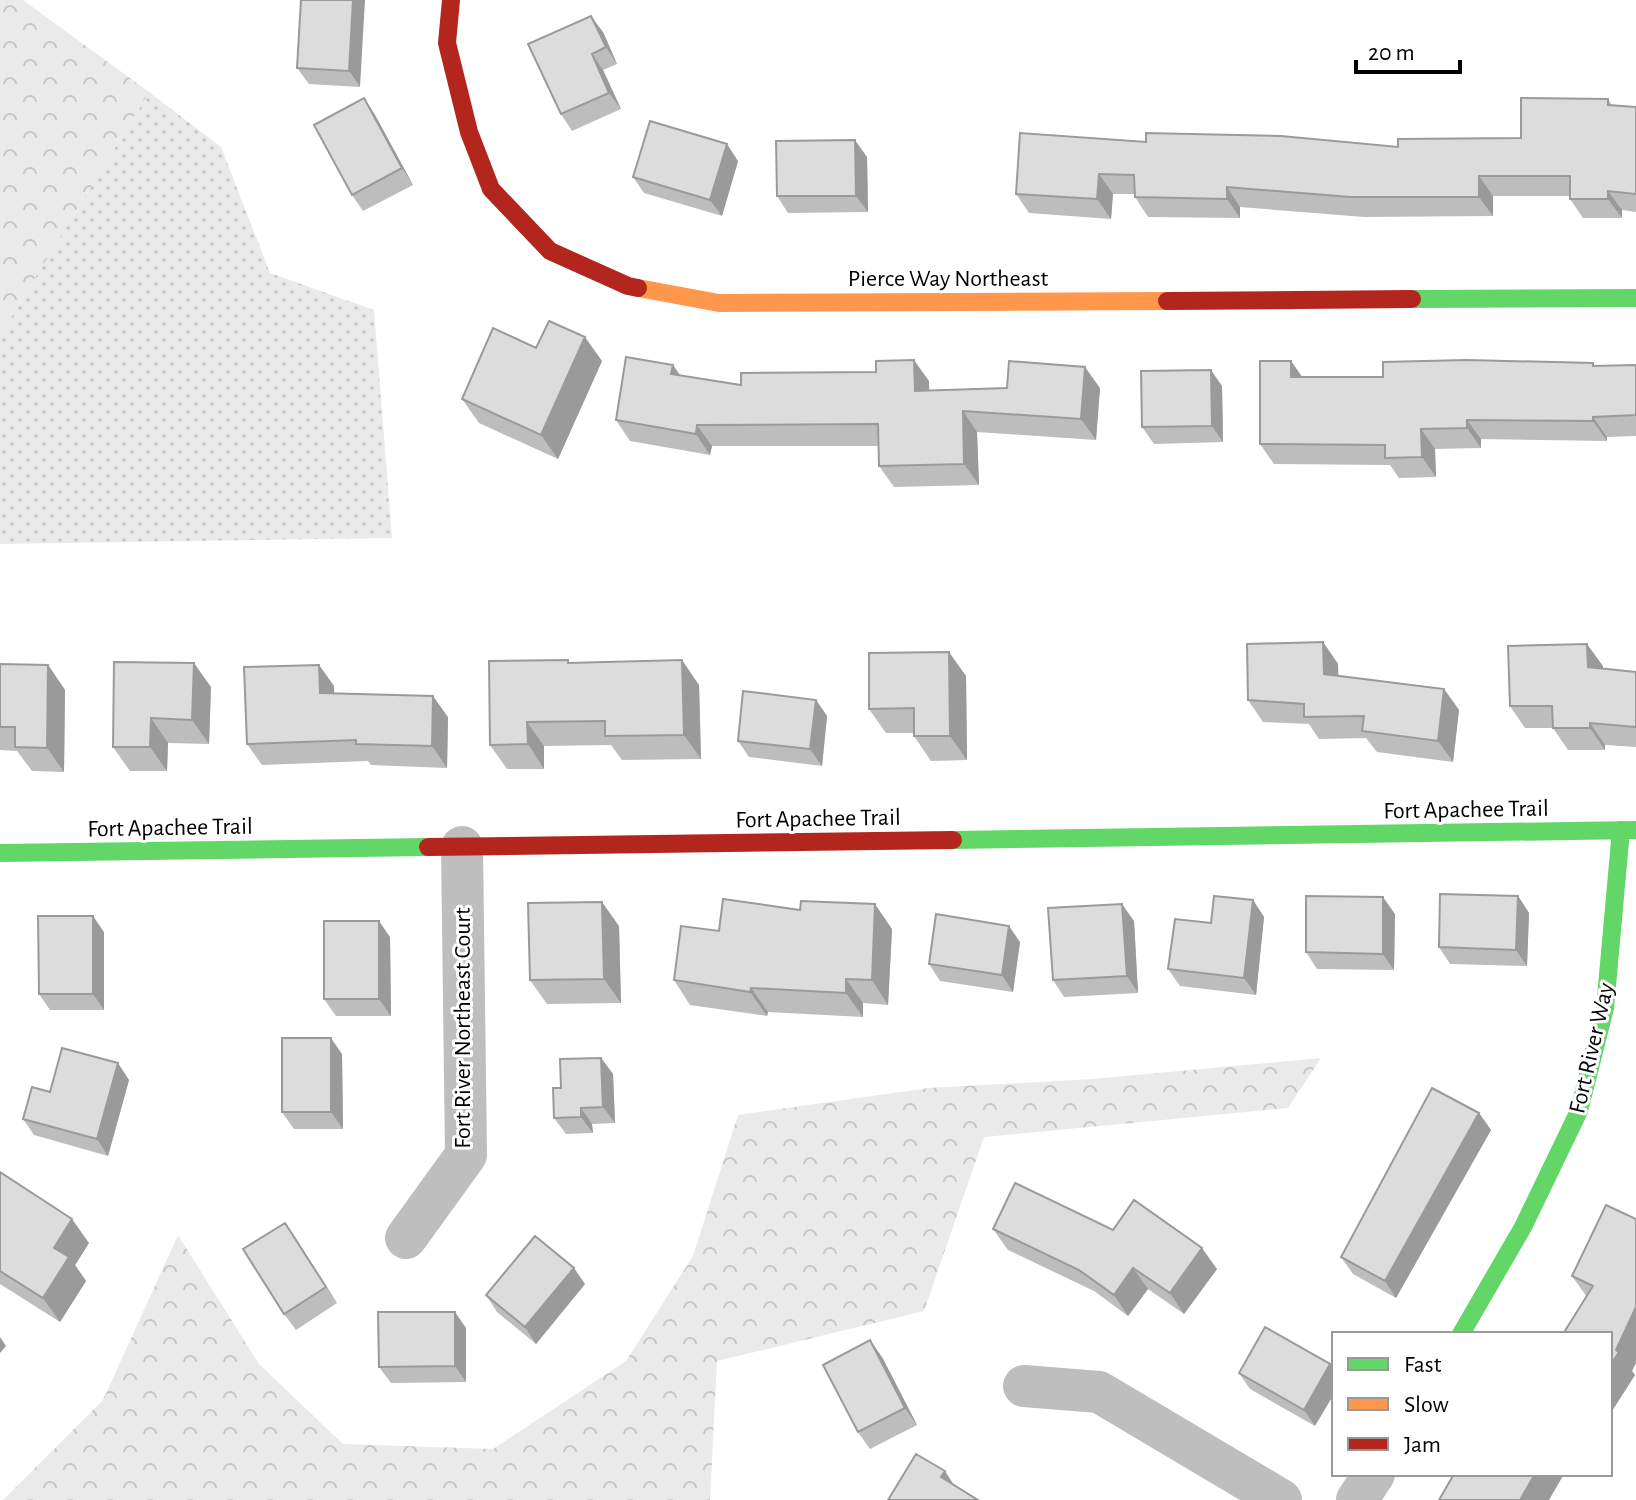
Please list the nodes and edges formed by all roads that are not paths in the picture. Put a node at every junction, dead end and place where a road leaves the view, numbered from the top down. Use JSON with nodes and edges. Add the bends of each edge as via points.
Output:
{"nodes":[{"id":1,"x":451,"y":0,"type":"edge"},
{"id":2,"x":1636,"y":298,"type":"edge"},
{"id":3,"x":1628,"y":830,"type":"edge"},
{"id":4,"x":462,"y":847,"type":"junction"},
{"id":5,"x":0,"y":853,"type":"edge"},
{"id":6,"x":406,"y":1238,"type":"dead end"},
{"id":7,"x":1462,"y":1332,"type":"edge"},
{"id":8,"x":1024,"y":1386,"type":"dead end"},
{"id":9,"x":1373,"y":1476,"type":"edge"},
{"id":10,"x":1281,"y":1500,"type":"edge"},
{"id":11,"x":1357,"y":1500,"type":"edge"}],
"edges":[{"from":1,"to":2,"type":"street","name":"Pierce Way Northeast","via":[[447,43],[469,132],[491,189],[550,251],[628,286],[719,303]]},
{"from":3,"to":4,"type":"street","name":"Fort Apachee Trail"},
{"from":3,"to":7,"type":"street","name":"Fort River Way","via":[[1605,1008],[1579,1111],[1523,1227]]},
{"from":4,"to":5,"type":"street","name":"Fort Apachee Trail"},
{"from":4,"to":6,"type":"street","name":"Fort River Northeast Court","via":[[466,1155]]},
{"from":8,"to":10,"type":"street","via":[[1099,1392]]},
{"from":9,"to":11,"type":"street"}]}
